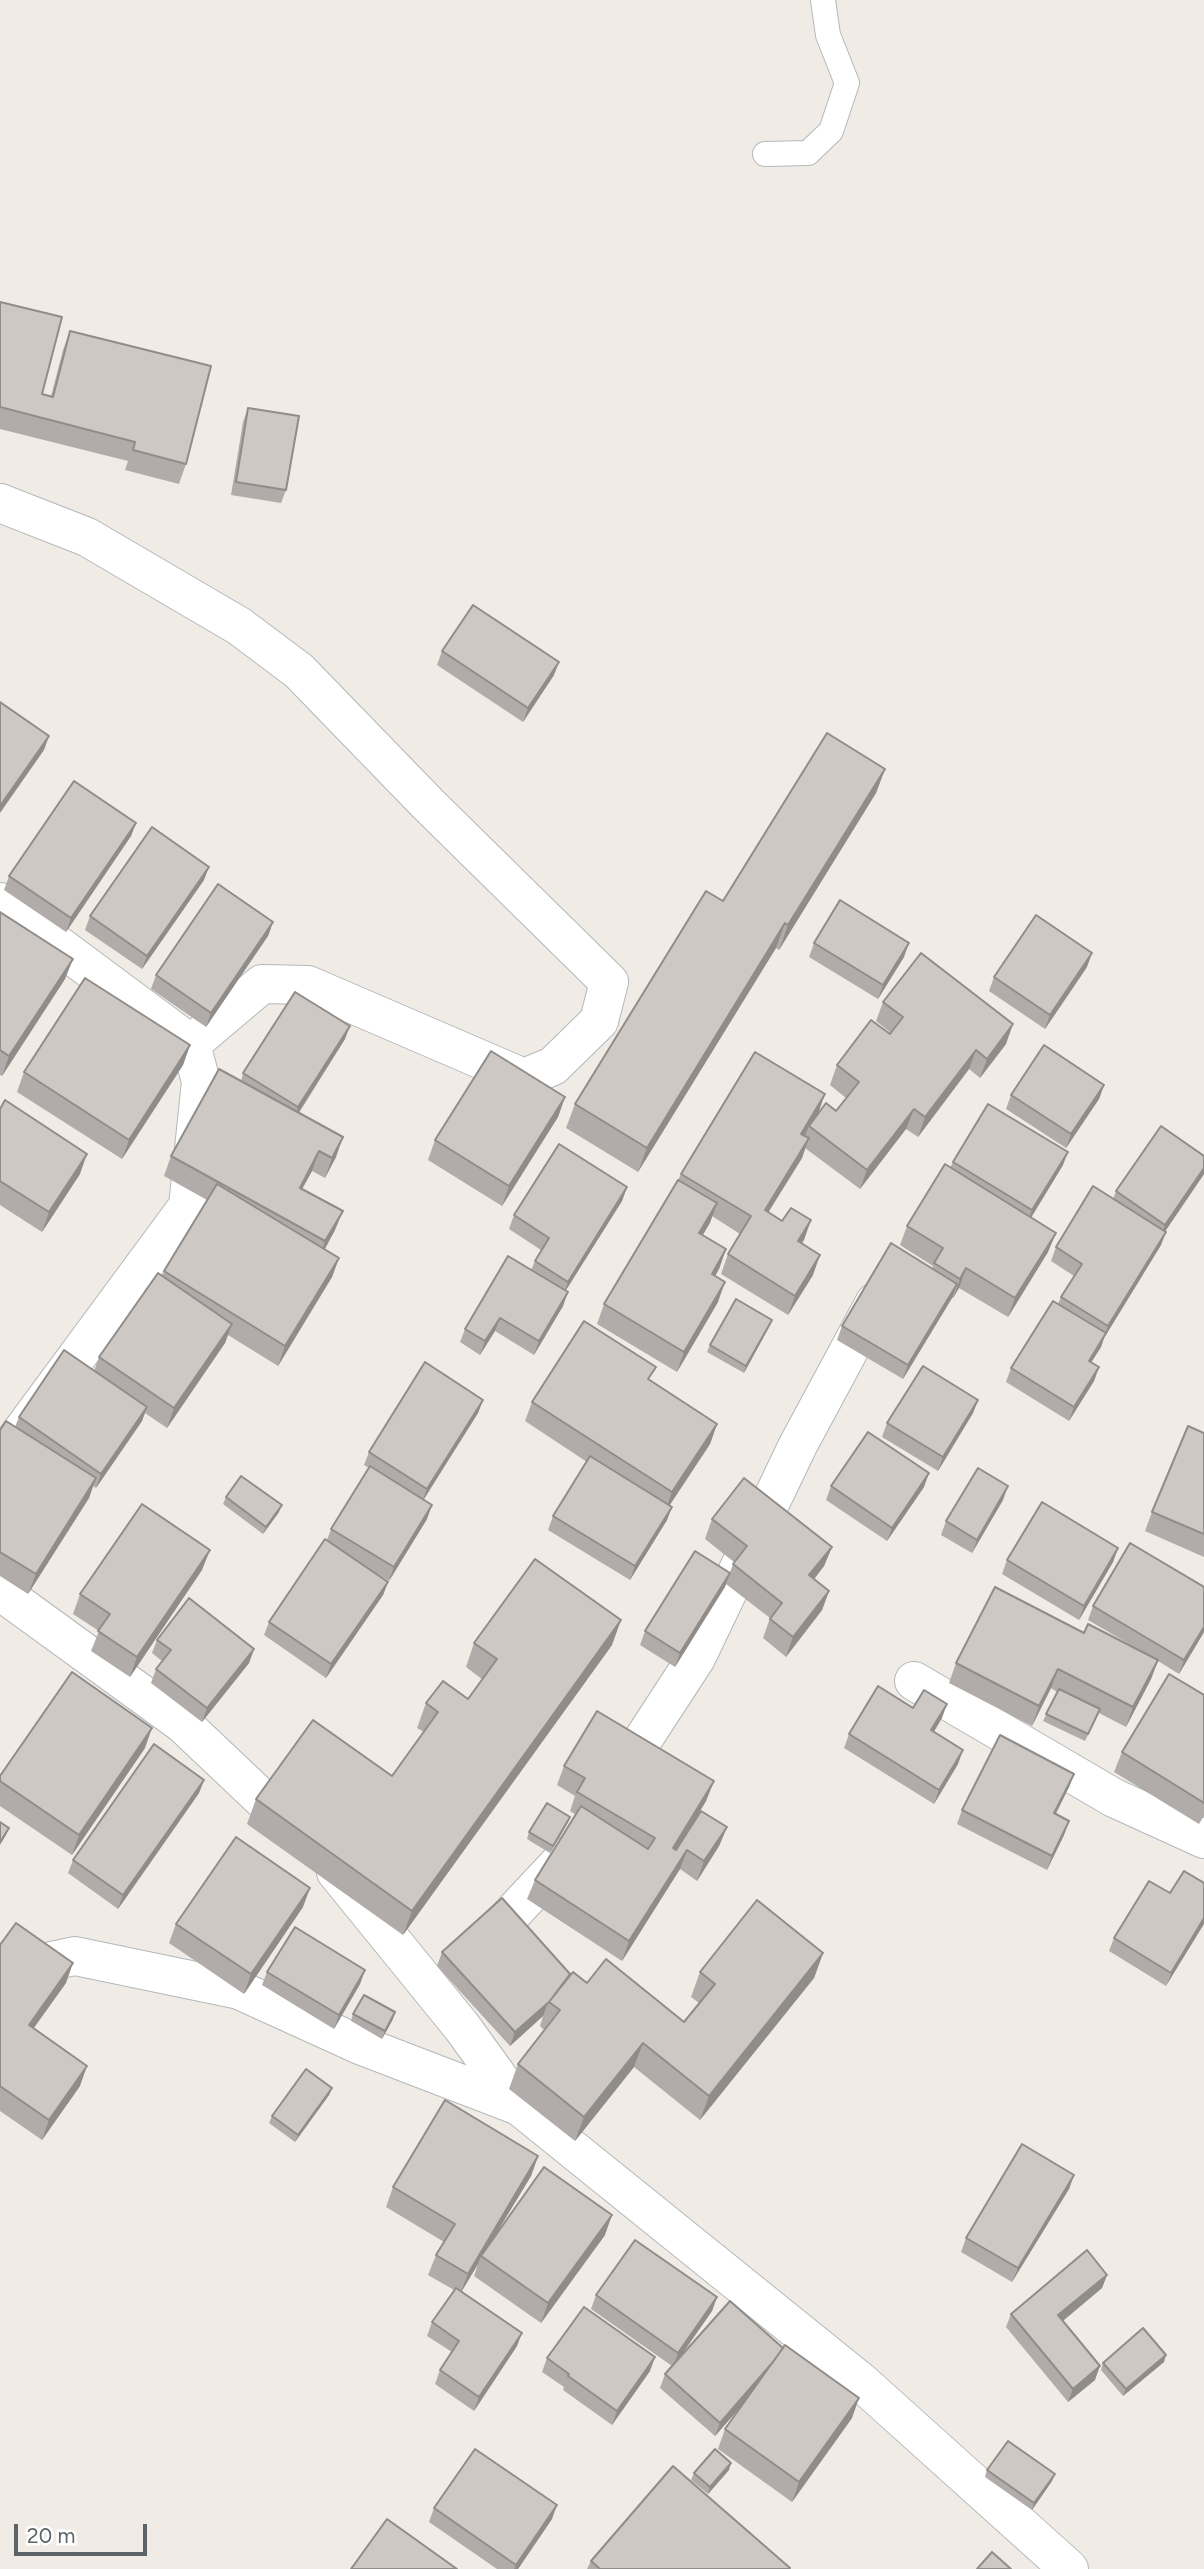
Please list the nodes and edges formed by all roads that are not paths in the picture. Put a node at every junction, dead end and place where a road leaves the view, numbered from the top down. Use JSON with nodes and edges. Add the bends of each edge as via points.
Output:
{"nodes":[{"id":1,"x":822,"y":0,"type":"edge"},
{"id":2,"x":765,"y":155,"type":"dead end"},
{"id":3,"x":0,"y":503,"type":"edge"},
{"id":4,"x":0,"y":902,"type":"edge"},
{"id":5,"x":191,"y":1044,"type":"junction"},
{"id":6,"x":889,"y":1275,"type":"edge"},
{"id":7,"x":0,"y":1461,"type":"edge"},
{"id":8,"x":0,"y":1591,"type":"edge"},
{"id":9,"x":914,"y":1681,"type":"dead end"},
{"id":10,"x":1204,"y":1839,"type":"edge"},
{"id":11,"x":0,"y":1972,"type":"edge"},
{"id":12,"x":436,"y":1994,"type":"junction"},
{"id":13,"x":520,"y":2106,"type":"junction"},
{"id":14,"x":1069,"y":2569,"type":"edge"}],
"edges":[{"from":1,"to":2,"type":"lane","via":[[828,35],[846,83],[831,131],[808,153]]},
{"from":3,"to":5,"type":"street","via":[[87,537],[239,626],[299,671],[609,982],[599,1021],[553,1066],[524,1078],[308,985],[262,984]]},
{"from":4,"to":5,"type":"street"},
{"from":5,"to":7,"type":"street","via":[[201,1082],[188,1206]]},
{"from":6,"to":12,"type":"street","via":[[798,1445],[696,1658],[569,1853]]},
{"from":8,"to":12,"type":"street","via":[[183,1724],[325,1858]]},
{"from":9,"to":10,"type":"street","via":[[1114,1798]]},
{"from":11,"to":13,"type":"street","via":[[75,1956],[239,1990],[360,2045]]},
{"from":12,"to":13,"type":"street"},
{"from":13,"to":14,"type":"street","via":[[860,2381]]}]}
